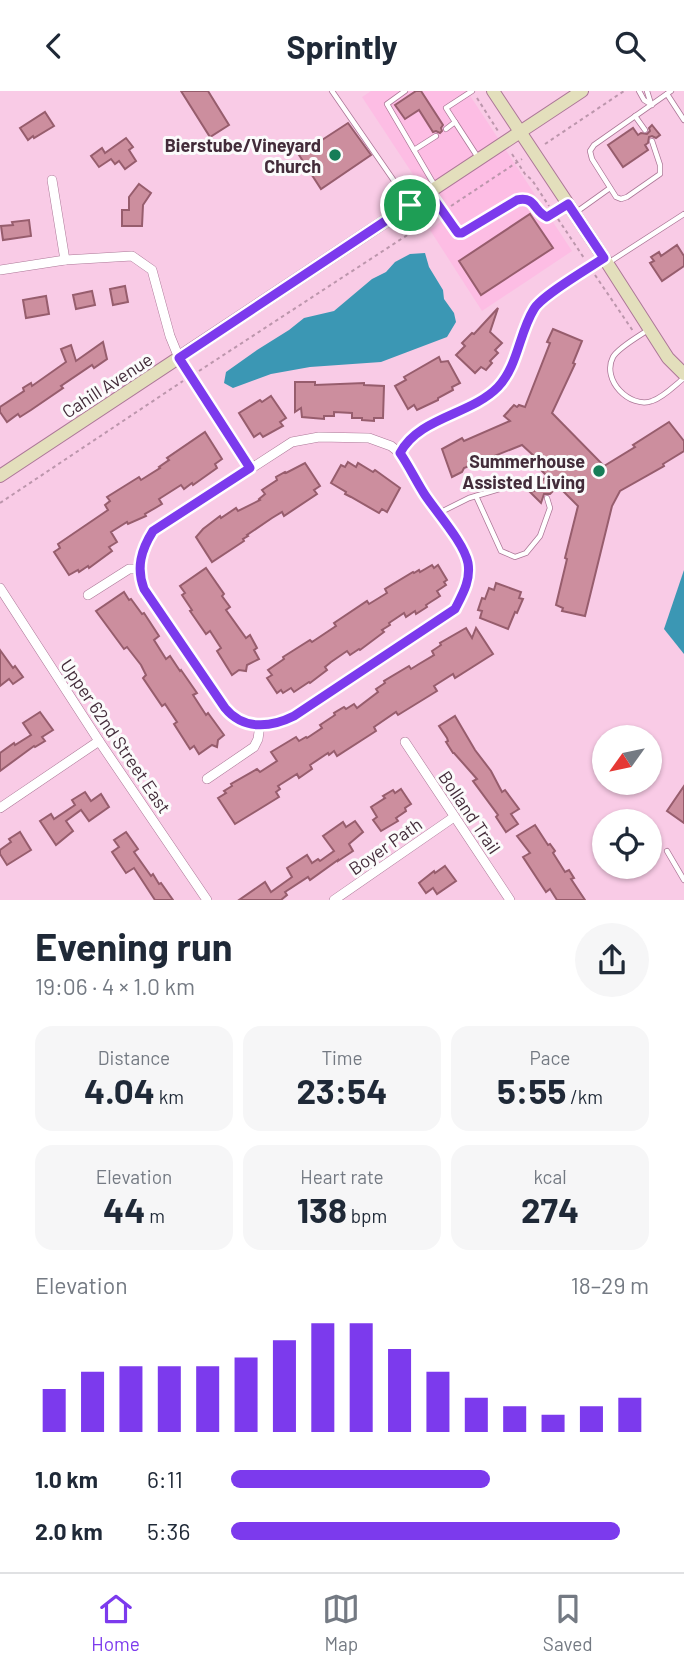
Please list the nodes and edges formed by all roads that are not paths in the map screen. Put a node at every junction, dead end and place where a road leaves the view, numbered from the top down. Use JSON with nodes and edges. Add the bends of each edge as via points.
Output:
{"nodes":[{"id":1,"x":332,"y":91,"type":"edge"},
{"id":2,"x":405,"y":91,"type":"edge"},
{"id":3,"x":472,"y":91,"type":"edge"},
{"id":4,"x":582,"y":91,"type":"edge"},
{"id":5,"x":639,"y":91,"type":"edge"},
{"id":6,"x":647,"y":91,"type":"edge"},
{"id":7,"x":496,"y":92,"type":"edge"},
{"id":8,"x":669,"y":92,"type":"edge"},
{"id":9,"x":652,"y":105,"type":"junction"},
{"id":10,"x":635,"y":116,"type":"junction"},
{"id":11,"x":684,"y":120,"type":"edge"},
{"id":12,"x":455,"y":122,"type":"junction"},
{"id":13,"x":446,"y":129,"type":"dead end"},
{"id":14,"x":645,"y":130,"type":"dead end"},
{"id":15,"x":520,"y":132,"type":"junction"},
{"id":16,"x":436,"y":136,"type":"dead end"},
{"id":17,"x":652,"y":141,"type":"dead end"},
{"id":18,"x":414,"y":150,"type":"junction"},
{"id":19,"x":479,"y":159,"type":"junction"},
{"id":20,"x":52,"y":180,"type":"dead end"},
{"id":21,"x":610,"y":188,"type":"junction"},
{"id":22,"x":433,"y":190,"type":"junction"},
{"id":23,"x":410,"y":205,"type":"junction"},
{"id":24,"x":571,"y":208,"type":"junction"},
{"id":25,"x":684,"y":214,"type":"edge"},
{"id":26,"x":65,"y":260,"type":"junction"},
{"id":27,"x":606,"y":261,"type":"junction"},
{"id":28,"x":0,"y":270,"type":"edge"},
{"id":29,"x":649,"y":329,"type":"junction"},
{"id":30,"x":179,"y":358,"type":"junction"},
{"id":31,"x":684,"y":376,"type":"edge"},
{"id":32,"x":400,"y":453,"type":"junction"},
{"id":33,"x":250,"y":468,"type":"junction"},
{"id":34,"x":0,"y":475,"type":"edge"},
{"id":35,"x":535,"y":487,"type":"dead end"},
{"id":36,"x":476,"y":496,"type":"junction"},
{"id":37,"x":547,"y":498,"type":"dead end"},
{"id":38,"x":438,"y":513,"type":"junction"},
{"id":39,"x":140,"y":569,"type":"junction"},
{"id":40,"x":0,"y":588,"type":"edge"},
{"id":41,"x":88,"y":595,"type":"dead end"},
{"id":42,"x":260,"y":725,"type":"junction"},
{"id":43,"x":99,"y":741,"type":"junction"},
{"id":44,"x":405,"y":742,"type":"dead end"},
{"id":45,"x":207,"y":779,"type":"dead end"},
{"id":46,"x":0,"y":808,"type":"edge"},
{"id":47,"x":454,"y":817,"type":"junction"},
{"id":48,"x":667,"y":851,"type":"dead end"},
{"id":49,"x":684,"y":880,"type":"edge"},
{"id":50,"x":207,"y":900,"type":"edge"},
{"id":51,"x":334,"y":900,"type":"edge"},
{"id":52,"x":510,"y":900,"type":"edge"}],
"edges":[{"from":1,"to":23,"type":"lane"},
{"from":2,"to":18,"type":"lane","via":[[387,104]]},
{"from":3,"to":12,"type":"lane","via":[[446,108]]},
{"from":4,"to":15,"type":"street","name":"Cahill Avenue"},
{"from":5,"to":9,"type":"lane"},
{"from":6,"to":9,"type":"lane"},
{"from":7,"to":15,"type":"street"},
{"from":8,"to":9,"type":"lane"},
{"from":8,"to":11,"type":"lane"},
{"from":9,"to":10,"type":"lane"},
{"from":10,"to":14,"type":"lane"},
{"from":10,"to":21,"type":"lane","via":[[590,151]]},
{"from":12,"to":13,"type":"lane"},
{"from":12,"to":19,"type":"lane"},
{"from":15,"to":19,"type":"street","name":"Cahill Avenue"},
{"from":15,"to":24,"type":"street"},
{"from":16,"to":18,"type":"lane"},
{"from":17,"to":21,"type":"lane","via":[[660,174],[621,199]]},
{"from":18,"to":22,"type":"lane"},
{"from":19,"to":22,"type":"street","name":"Cahill Avenue"},
{"from":20,"to":26,"type":"street"},
{"from":21,"to":24,"type":"lane"},
{"from":22,"to":23,"type":"street","name":"Cahill Avenue"},
{"from":22,"to":24,"type":"lane","via":[[458,233],[517,200],[532,202],[547,217]]},
{"from":23,"to":30,"type":"street","name":"Cahill Avenue"},
{"from":24,"to":27,"type":"street"},
{"from":25,"to":27,"type":"lane"},
{"from":26,"to":28,"type":"street"},
{"from":26,"to":30,"type":"street","via":[[132,256],[152,270]]},
{"from":27,"to":29,"type":"street"},
{"from":27,"to":32,"type":"street","via":[[536,305],[499,386],[416,434]]},
{"from":29,"to":31,"type":"street"},
{"from":29,"to":31,"type":"lane","via":[[613,358],[611,378],[618,390],[639,402],[652,401]]},
{"from":30,"to":33,"type":"street"},
{"from":30,"to":34,"type":"street","name":"Cahill Avenue"},
{"from":32,"to":33,"type":"street","via":[[369,438],[319,437],[292,442]]},
{"from":32,"to":38,"type":"street"},
{"from":33,"to":39,"type":"street","via":[[153,531]]},
{"from":35,"to":36,"type":"lane","via":[[506,487]]},
{"from":36,"to":37,"type":"lane","via":[[501,551],[515,557],[526,553],[540,536],[550,508]]},
{"from":36,"to":38,"type":"lane"},
{"from":38,"to":42,"type":"street","via":[[463,548],[468,564],[465,593],[455,609],[294,716]]},
{"from":39,"to":41,"type":"street","via":[[129,569]]},
{"from":39,"to":42,"type":"street","via":[[144,589],[225,708],[250,725]]},
{"from":40,"to":43,"type":"street","name":"Upper 62nd Street East"},
{"from":42,"to":45,"type":"street","via":[[254,747]]},
{"from":43,"to":46,"type":"street"},
{"from":43,"to":50,"type":"street","name":"Upper 62nd Street East"},
{"from":44,"to":47,"type":"street","name":"Bolland Trail"},
{"from":47,"to":51,"type":"street","name":"Boyer Path"},
{"from":47,"to":52,"type":"street","name":"Bolland Trail"},
{"from":48,"to":49,"type":"lane"}]}
